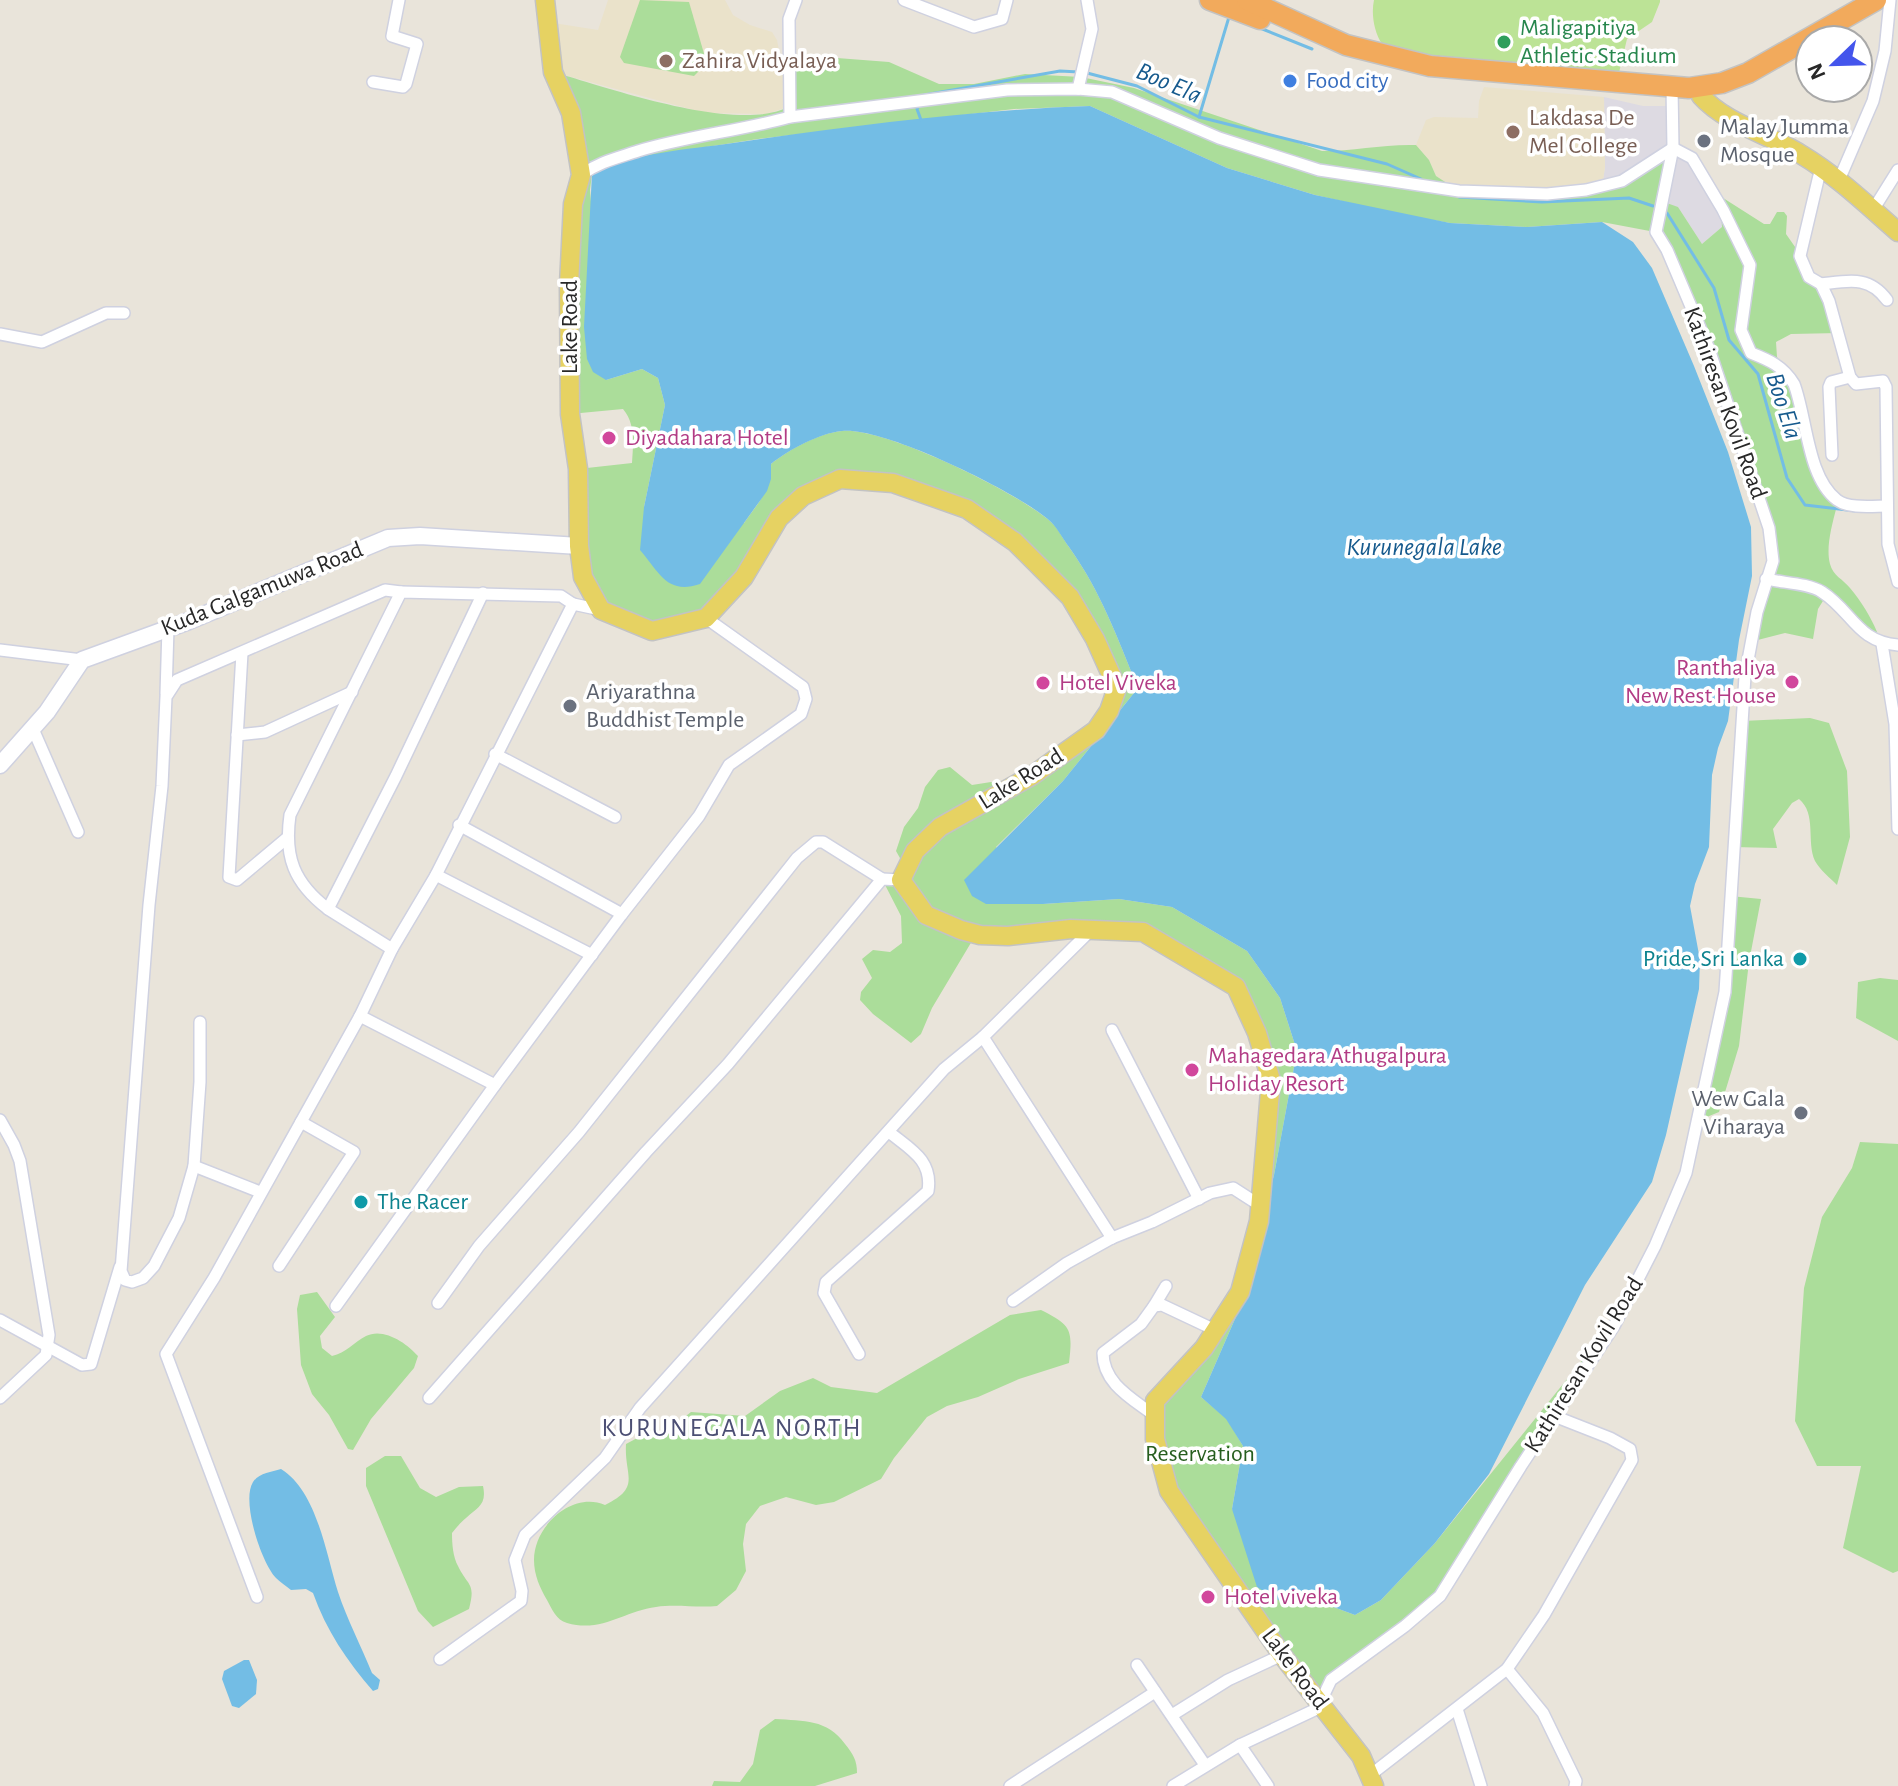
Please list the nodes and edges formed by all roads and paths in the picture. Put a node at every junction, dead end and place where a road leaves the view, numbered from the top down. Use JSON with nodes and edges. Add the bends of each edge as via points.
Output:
{"nodes":[{"id":1,"x":399,"y":0,"type":"edge"},
{"id":2,"x":545,"y":0,"type":"edge"},
{"id":3,"x":796,"y":0,"type":"edge"},
{"id":4,"x":904,"y":0,"type":"edge"},
{"id":5,"x":1007,"y":0,"type":"edge"},
{"id":6,"x":1087,"y":0,"type":"edge"},
{"id":7,"x":1210,"y":0,"type":"edge"},
{"id":8,"x":1876,"y":0,"type":"edge"},
{"id":9,"x":1890,"y":0,"type":"edge"},
{"id":10,"x":1245,"y":4,"type":"edge"},
{"id":11,"x":1854,"y":24,"type":"edge"},
{"id":12,"x":1794,"y":57,"type":"edge"},
{"id":13,"x":1080,"y":78,"type":"junction"},
{"id":14,"x":373,"y":82,"type":"dead end"},
{"id":15,"x":1672,"y":92,"type":"junction"},
{"id":16,"x":1701,"y":96,"type":"junction"},
{"id":17,"x":790,"y":117,"type":"junction"},
{"id":18,"x":1673,"y":148,"type":"junction"},
{"id":19,"x":1821,"y":167,"type":"junction"},
{"id":20,"x":1898,"y":170,"type":"edge"},
{"id":21,"x":581,"y":175,"type":"junction"},
{"id":22,"x":1839,"y":180,"type":"junction"},
{"id":23,"x":1873,"y":210,"type":"junction"},
{"id":24,"x":1898,"y":232,"type":"edge"},
{"id":25,"x":1821,"y":284,"type":"junction"},
{"id":26,"x":1887,"y":300,"type":"dead end"},
{"id":27,"x":124,"y":313,"type":"dead end"},
{"id":28,"x":0,"y":334,"type":"edge"},
{"id":29,"x":1850,"y":377,"type":"junction"},
{"id":30,"x":1832,"y":455,"type":"dead end"},
{"id":31,"x":1887,"y":506,"type":"junction"},
{"id":32,"x":579,"y":546,"type":"junction"},
{"id":33,"x":1766,"y":579,"type":"junction"},
{"id":34,"x":1898,"y":582,"type":"edge"},
{"id":35,"x":401,"y":592,"type":"junction"},
{"id":36,"x":483,"y":593,"type":"junction"},
{"id":37,"x":573,"y":604,"type":"junction"},
{"id":38,"x":601,"y":610,"type":"junction"},
{"id":39,"x":706,"y":618,"type":"junction"},
{"id":40,"x":168,"y":628,"type":"junction"},
{"id":41,"x":1882,"y":644,"type":"junction"},
{"id":42,"x":1898,"y":645,"type":"edge"},
{"id":43,"x":0,"y":650,"type":"edge"},
{"id":44,"x":242,"y":653,"type":"junction"},
{"id":45,"x":82,"y":660,"type":"junction"},
{"id":46,"x":352,"y":692,"type":"junction"},
{"id":47,"x":166,"y":706,"type":"junction"},
{"id":48,"x":33,"y":729,"type":"junction"},
{"id":49,"x":237,"y":735,"type":"junction"},
{"id":50,"x":495,"y":754,"type":"junction"},
{"id":51,"x":0,"y":765,"type":"edge"},
{"id":52,"x":615,"y":817,"type":"dead end"},
{"id":53,"x":459,"y":825,"type":"junction"},
{"id":54,"x":1898,"y":829,"type":"edge"},
{"id":55,"x":78,"y":832,"type":"dead end"},
{"id":56,"x":287,"y":838,"type":"junction"},
{"id":57,"x":436,"y":875,"type":"junction"},
{"id":58,"x":892,"y":880,"type":"junction"},
{"id":59,"x":328,"y":909,"type":"junction"},
{"id":60,"x":622,"y":914,"type":"junction"},
{"id":61,"x":1091,"y":930,"type":"junction"},
{"id":62,"x":392,"y":949,"type":"junction"},
{"id":63,"x":592,"y":955,"type":"junction"},
{"id":64,"x":360,"y":1016,"type":"junction"},
{"id":65,"x":200,"y":1022,"type":"dead end"},
{"id":66,"x":1112,"y":1030,"type":"dead end"},
{"id":67,"x":983,"y":1037,"type":"junction"},
{"id":68,"x":495,"y":1085,"type":"junction"},
{"id":69,"x":0,"y":1120,"type":"edge"},
{"id":70,"x":301,"y":1122,"type":"junction"},
{"id":71,"x":889,"y":1132,"type":"junction"},
{"id":72,"x":194,"y":1166,"type":"junction"},
{"id":73,"x":260,"y":1192,"type":"junction"},
{"id":74,"x":1199,"y":1199,"type":"junction"},
{"id":75,"x":1261,"y":1206,"type":"junction"},
{"id":76,"x":1112,"y":1238,"type":"junction"},
{"id":77,"x":122,"y":1261,"type":"junction"},
{"id":78,"x":279,"y":1266,"type":"dead end"},
{"id":79,"x":1166,"y":1286,"type":"dead end"},
{"id":80,"x":1013,"y":1301,"type":"dead end"},
{"id":81,"x":438,"y":1303,"type":"dead end"},
{"id":82,"x":336,"y":1306,"type":"dead end"},
{"id":83,"x":1154,"y":1306,"type":"junction"},
{"id":84,"x":0,"y":1320,"type":"edge"},
{"id":85,"x":1215,"y":1330,"type":"junction"},
{"id":86,"x":48,"y":1346,"type":"junction"},
{"id":87,"x":859,"y":1354,"type":"dead end"},
{"id":88,"x":0,"y":1398,"type":"edge"},
{"id":89,"x":429,"y":1398,"type":"dead end"},
{"id":90,"x":1155,"y":1416,"type":"junction"},
{"id":91,"x":1554,"y":1416,"type":"junction"},
{"id":92,"x":257,"y":1597,"type":"dead end"},
{"id":93,"x":1282,"y":1655,"type":"junction"},
{"id":94,"x":440,"y":1659,"type":"dead end"},
{"id":95,"x":1137,"y":1665,"type":"dead end"},
{"id":96,"x":1507,"y":1669,"type":"junction"},
{"id":97,"x":1155,"y":1692,"type":"junction"},
{"id":98,"x":1322,"y":1704,"type":"junction"},
{"id":99,"x":1457,"y":1709,"type":"junction"},
{"id":100,"x":1172,"y":1715,"type":"junction"},
{"id":101,"x":1240,"y":1745,"type":"junction"},
{"id":102,"x":1205,"y":1765,"type":"junction"},
{"id":103,"x":1371,"y":1781,"type":"edge"},
{"id":104,"x":1010,"y":1786,"type":"edge"},
{"id":105,"x":1173,"y":1786,"type":"edge"},
{"id":106,"x":1268,"y":1786,"type":"edge"},
{"id":107,"x":1481,"y":1786,"type":"edge"},
{"id":108,"x":1575,"y":1786,"type":"edge"}],
"edges":[{"from":1,"to":14,"type":"street","via":[[392,36],[417,44],[406,84]]},
{"from":2,"to":21,"type":"main road","name":"Lake Road","via":[[553,72],[571,113]]},
{"from":3,"to":17,"type":"street","via":[[789,19]]},
{"from":4,"to":5,"type":"street","via":[[974,27],[1002,19]]},
{"from":6,"to":13,"type":"street","via":[[1092,29]]},
{"from":7,"to":10,"type":"highway"},
{"from":8,"to":15,"type":"highway","via":[[1730,81]]},
{"from":9,"to":11,"type":"highway"},
{"from":9,"to":22,"type":"street","via":[[1873,101]]},
{"from":10,"to":15,"type":"highway","via":[[1346,45],[1410,62]]},
{"from":12,"to":16,"type":"highway","via":[[1747,83]]},
{"from":13,"to":17,"type":"street"},
{"from":13,"to":18,"type":"street","via":[[1219,138],[1319,170],[1459,191],[1586,190],[1622,181]]},
{"from":15,"to":16,"type":"highway"},
{"from":15,"to":18,"type":"street"},
{"from":16,"to":19,"type":"main road"},
{"from":17,"to":21,"type":"street","via":[[682,138],[597,164]]},
{"from":18,"to":31,"type":"street","via":[[1692,158],[1750,265],[1741,330],[1751,353],[1787,372],[1794,384],[1823,482],[1838,501]]},
{"from":18,"to":33,"type":"street","name":"Kathiresan Kovil Road","via":[[1656,232],[1709,349],[1769,528],[1773,561]]},
{"from":19,"to":22,"type":"main road"},
{"from":19,"to":25,"type":"street","via":[[1800,256],[1809,277]]},
{"from":20,"to":23,"type":"street"},
{"from":21,"to":32,"type":"main road","name":"Lake Road","via":[[573,204],[568,328]]},
{"from":22,"to":23,"type":"main road"},
{"from":23,"to":24,"type":"main road"},
{"from":25,"to":26,"type":"street","via":[[1862,282],[1878,287]]},
{"from":25,"to":29,"type":"street"},
{"from":27,"to":28,"type":"street","via":[[106,313],[42,342]]},
{"from":29,"to":30,"type":"street","via":[[1829,387]]},
{"from":29,"to":31,"type":"street","via":[[1856,384],[1883,381],[1886,387]]},
{"from":31,"to":34,"type":"street","via":[[1888,544]]},
{"from":32,"to":38,"type":"main road","name":"Lake Road","via":[[583,577]]},
{"from":32,"to":40,"type":"street","name":"Kuda Galgamuwa Road","via":[[388,538]]},
{"from":33,"to":41,"type":"street","via":[[1819,590]]},
{"from":33,"to":91,"type":"street","name":"Kathiresan Kovil Road","via":[[1745,676],[1725,992],[1686,1173],[1625,1307]]},
{"from":35,"to":36,"type":"street"},
{"from":35,"to":44,"type":"street","via":[[385,590]]},
{"from":35,"to":46,"type":"street"},
{"from":36,"to":37,"type":"street","via":[[561,596]]},
{"from":36,"to":59,"type":"street"},
{"from":37,"to":38,"type":"street"},
{"from":37,"to":50,"type":"street"},
{"from":38,"to":39,"type":"main road","via":[[652,631]]},
{"from":39,"to":58,"type":"main road","name":"Lake Road","via":[[744,577],[779,518],[803,496],[840,479],[893,483],[967,509],[1015,542],[1070,597],[1117,688],[1109,711],[1096,730],[1033,775],[940,827]]},
{"from":39,"to":60,"type":"street","via":[[803,687],[806,699],[801,714],[729,765],[699,816]]},
{"from":40,"to":45,"type":"street","name":"Kuda Galgamuwa Road"},
{"from":40,"to":47,"type":"street"},
{"from":41,"to":42,"type":"street"},
{"from":41,"to":54,"type":"street","via":[[1895,724]]},
{"from":43,"to":45,"type":"street"},
{"from":44,"to":47,"type":"street","via":[[177,680]]},
{"from":44,"to":49,"type":"street"},
{"from":45,"to":48,"type":"street"},
{"from":46,"to":49,"type":"street","via":[[265,732]]},
{"from":46,"to":56,"type":"street","via":[[290,815]]},
{"from":47,"to":77,"type":"street"},
{"from":48,"to":51,"type":"street"},
{"from":48,"to":55,"type":"street"},
{"from":49,"to":56,"type":"street","via":[[229,877],[237,880]]},
{"from":50,"to":52,"type":"street"},
{"from":50,"to":53,"type":"street"},
{"from":53,"to":57,"type":"street"},
{"from":53,"to":60,"type":"street"},
{"from":56,"to":59,"type":"street","via":[[296,873]]},
{"from":57,"to":62,"type":"street"},
{"from":57,"to":63,"type":"street"},
{"from":58,"to":61,"type":"main road","via":[[926,915],[980,935]]},
{"from":58,"to":81,"type":"street","via":[[823,842],[797,858]]},
{"from":58,"to":89,"type":"street"},
{"from":59,"to":62,"type":"street"},
{"from":60,"to":63,"type":"street"},
{"from":61,"to":67,"type":"street"},
{"from":61,"to":75,"type":"main road","via":[[1143,932],[1236,987],[1271,1080]]},
{"from":62,"to":64,"type":"street"},
{"from":63,"to":68,"type":"street"},
{"from":64,"to":68,"type":"street"},
{"from":64,"to":70,"type":"street"},
{"from":65,"to":72,"type":"street"},
{"from":66,"to":74,"type":"street"},
{"from":67,"to":71,"type":"street","via":[[944,1069]]},
{"from":67,"to":76,"type":"street"},
{"from":68,"to":82,"type":"street"},
{"from":69,"to":86,"type":"street","via":[[20,1161],[46,1306]]},
{"from":70,"to":73,"type":"street"},
{"from":70,"to":78,"type":"street","via":[[354,1152]]},
{"from":71,"to":87,"type":"street","via":[[921,1158],[930,1178],[928,1191],[826,1282],[824,1293]]},
{"from":71,"to":94,"type":"street","via":[[640,1408],[605,1458],[525,1535],[515,1560],[521,1601]]},
{"from":72,"to":73,"type":"street"},
{"from":72,"to":77,"type":"street","via":[[179,1218],[154,1266],[132,1282],[125,1280]]},
{"from":73,"to":92,"type":"street","via":[[165,1358]]},
{"from":74,"to":75,"type":"street","via":[[1233,1188]]},
{"from":74,"to":76,"type":"street"},
{"from":75,"to":85,"type":"main road","via":[[1240,1292]]},
{"from":76,"to":80,"type":"street"},
{"from":77,"to":86,"type":"street","via":[[91,1364],[82,1365]]},
{"from":79,"to":83,"type":"street"},
{"from":83,"to":85,"type":"street"},
{"from":83,"to":90,"type":"street","via":[[1141,1324],[1103,1353],[1103,1368]]},
{"from":84,"to":86,"type":"street"},
{"from":85,"to":90,"type":"main road","via":[[1155,1401]]},
{"from":86,"to":88,"type":"street","via":[[46,1355]]},
{"from":90,"to":93,"type":"main road","name":"Lake Road","via":[[1155,1439],[1169,1491]]},
{"from":91,"to":96,"type":"street","via":[[1630,1449],[1632,1460],[1544,1615]]},
{"from":91,"to":98,"type":"street","name":"Kathiresan Kovil Road","via":[[1440,1596],[1331,1680]]},
{"from":93,"to":98,"type":"main road","name":"Lake Road"},
{"from":93,"to":100,"type":"street"},
{"from":95,"to":97,"type":"street"},
{"from":96,"to":99,"type":"street"},
{"from":96,"to":108,"type":"street","via":[[1543,1713]]},
{"from":97,"to":100,"type":"street"},
{"from":97,"to":104,"type":"street"},
{"from":98,"to":101,"type":"street"},
{"from":98,"to":103,"type":"main road","name":"Lake Road","via":[[1361,1756]]},
{"from":99,"to":103,"type":"street"},
{"from":99,"to":107,"type":"street"},
{"from":100,"to":102,"type":"street"},
{"from":101,"to":102,"type":"street"},
{"from":101,"to":106,"type":"street"},
{"from":102,"to":105,"type":"street"}]}
